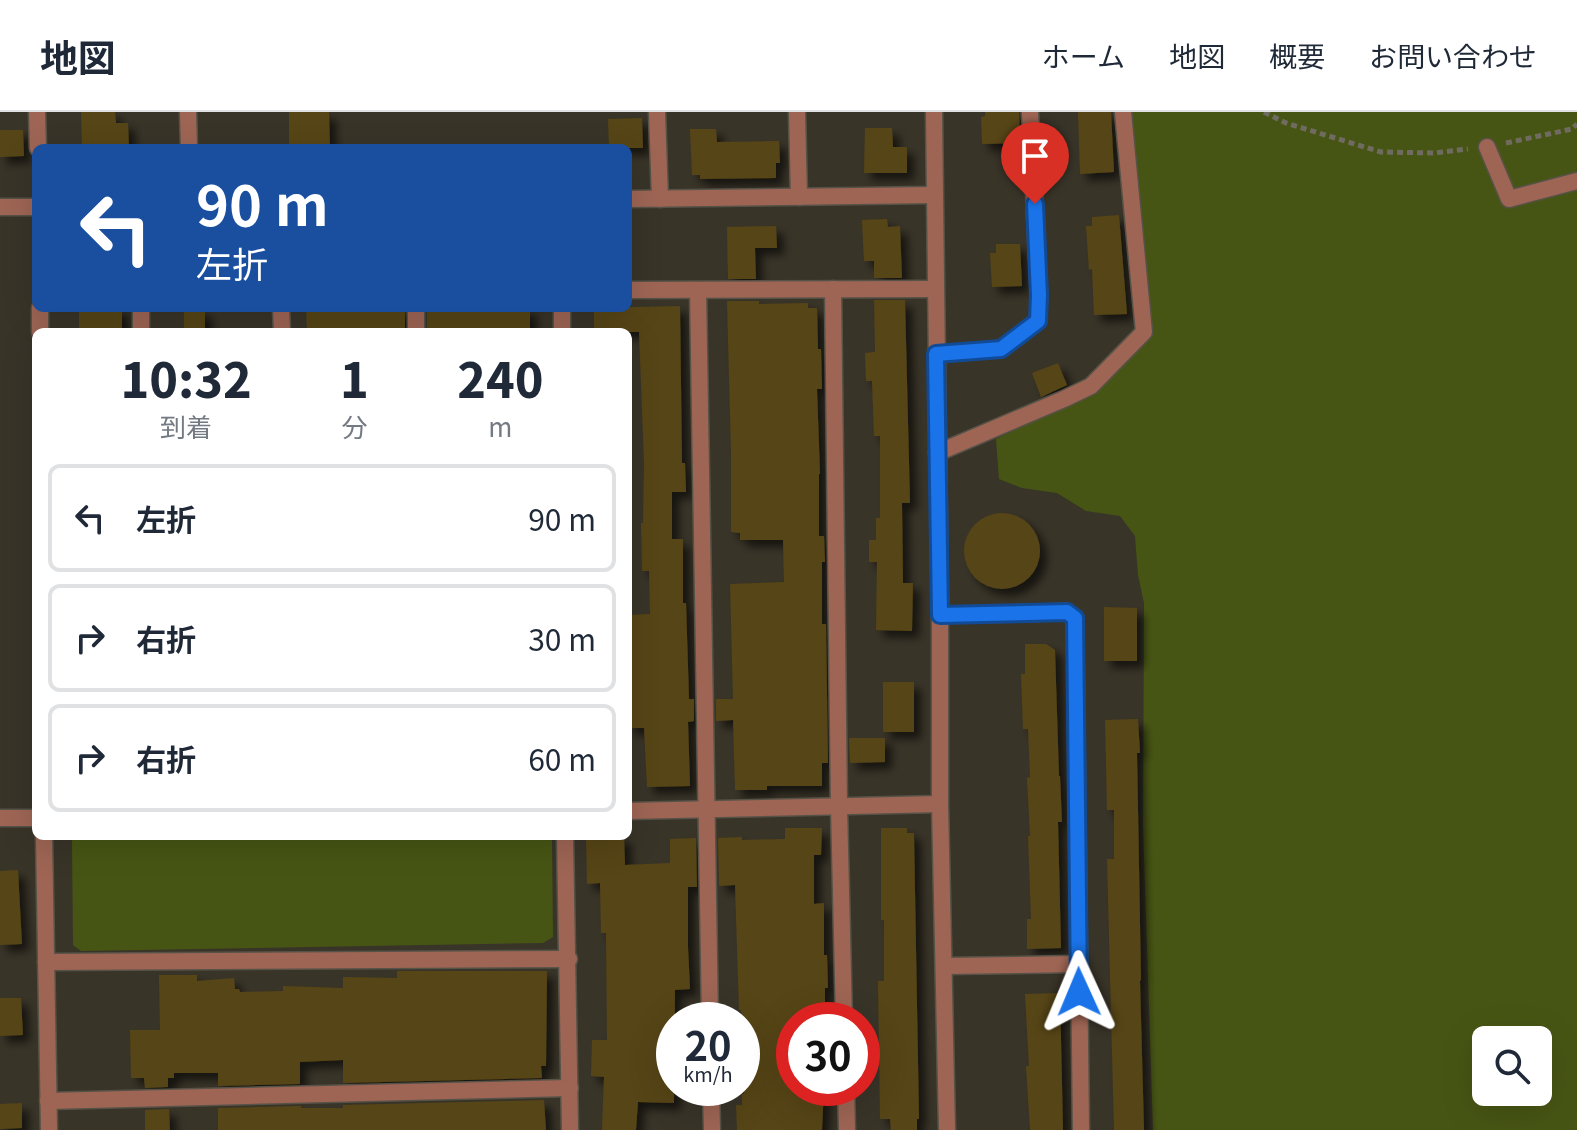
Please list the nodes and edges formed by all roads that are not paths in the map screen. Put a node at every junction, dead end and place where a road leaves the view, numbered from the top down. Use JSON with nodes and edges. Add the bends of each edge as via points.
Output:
{"nodes":[{"id":1,"x":37,"y":112,"type":"edge"},
{"id":2,"x":188,"y":112,"type":"edge"},
{"id":3,"x":657,"y":112,"type":"edge"},
{"id":4,"x":797,"y":112,"type":"edge"},
{"id":5,"x":934,"y":112,"type":"edge"},
{"id":6,"x":1030,"y":112,"type":"edge"},
{"id":7,"x":1123,"y":112,"type":"edge"},
{"id":8,"x":38,"y":144,"type":"edge"},
{"id":9,"x":189,"y":144,"type":"edge"},
{"id":10,"x":1487,"y":147,"type":"road end"},
{"id":11,"x":1577,"y":181,"type":"edge"},
{"id":12,"x":934,"y":195,"type":"junction"},
{"id":13,"x":799,"y":197,"type":"junction"},
{"id":14,"x":632,"y":199,"type":"edge"},
{"id":15,"x":660,"y":199,"type":"junction"},
{"id":16,"x":0,"y":207,"type":"edge"},
{"id":17,"x":32,"y":207,"type":"edge"},
{"id":18,"x":833,"y":289,"type":"junction"},
{"id":19,"x":935,"y":289,"type":"junction"},
{"id":20,"x":632,"y":290,"type":"edge"},
{"id":21,"x":698,"y":290,"type":"junction"},
{"id":22,"x":936,"y":354,"type":"junction"},
{"id":23,"x":937,"y":453,"type":"junction"},
{"id":24,"x":940,"y":615,"type":"junction"},
{"id":25,"x":940,"y":804,"type":"junction"},
{"id":26,"x":839,"y":806,"type":"junction"},
{"id":27,"x":706,"y":810,"type":"junction"},
{"id":28,"x":632,"y":811,"type":"edge"},
{"id":29,"x":0,"y":818,"type":"edge"},
{"id":30,"x":32,"y":818,"type":"edge"},
{"id":31,"x":44,"y":840,"type":"edge"},
{"id":32,"x":565,"y":840,"type":"edge"},
{"id":33,"x":569,"y":959,"type":"junction"},
{"id":34,"x":46,"y":962,"type":"junction"},
{"id":35,"x":1078,"y":964,"type":"junction"},
{"id":36,"x":944,"y":966,"type":"junction"},
{"id":37,"x":710,"y":1002,"type":"edge"},
{"id":38,"x":844,"y":1002,"type":"edge"},
{"id":39,"x":570,"y":1088,"type":"junction"},
{"id":40,"x":48,"y":1101,"type":"junction"},
{"id":41,"x":711,"y":1106,"type":"edge"},
{"id":42,"x":846,"y":1106,"type":"edge"},
{"id":43,"x":49,"y":1130,"type":"edge"},
{"id":44,"x":570,"y":1130,"type":"edge"},
{"id":45,"x":712,"y":1130,"type":"edge"},
{"id":46,"x":847,"y":1130,"type":"edge"},
{"id":47,"x":947,"y":1130,"type":"edge"},
{"id":48,"x":1081,"y":1130,"type":"edge"}],
"edges":[{"from":1,"to":8,"type":"street"},
{"from":2,"to":9,"type":"street"},
{"from":3,"to":15,"type":"street"},
{"from":4,"to":13,"type":"street"},
{"from":5,"to":12,"type":"street"},
{"from":6,"to":22,"type":"street","via":[[1038,321],[1001,349]]},
{"from":7,"to":23,"type":"street","via":[[1144,332],[1091,386]]},
{"from":10,"to":11,"type":"street","via":[[1509,199]]},
{"from":12,"to":13,"type":"street"},
{"from":12,"to":19,"type":"street"},
{"from":13,"to":15,"type":"street"},
{"from":14,"to":15,"type":"street"},
{"from":16,"to":17,"type":"street"},
{"from":18,"to":19,"type":"street"},
{"from":18,"to":21,"type":"street"},
{"from":18,"to":26,"type":"street"},
{"from":19,"to":22,"type":"street"},
{"from":20,"to":21,"type":"street"},
{"from":21,"to":27,"type":"street"},
{"from":22,"to":23,"type":"street"},
{"from":23,"to":24,"type":"street"},
{"from":24,"to":25,"type":"street"},
{"from":24,"to":35,"type":"street","via":[[1067,612],[1075,618]]},
{"from":25,"to":26,"type":"street"},
{"from":25,"to":36,"type":"street"},
{"from":26,"to":27,"type":"street"},
{"from":26,"to":38,"type":"street"},
{"from":27,"to":28,"type":"street"},
{"from":27,"to":37,"type":"street"},
{"from":29,"to":30,"type":"street"},
{"from":31,"to":34,"type":"street"},
{"from":32,"to":33,"type":"street"},
{"from":33,"to":34,"type":"street"},
{"from":33,"to":39,"type":"street"},
{"from":34,"to":40,"type":"street"},
{"from":35,"to":36,"type":"street"},
{"from":35,"to":48,"type":"street"},
{"from":36,"to":47,"type":"street"},
{"from":39,"to":40,"type":"street"},
{"from":39,"to":44,"type":"street"},
{"from":40,"to":43,"type":"street"},
{"from":41,"to":45,"type":"street"},
{"from":42,"to":46,"type":"street"}]}
